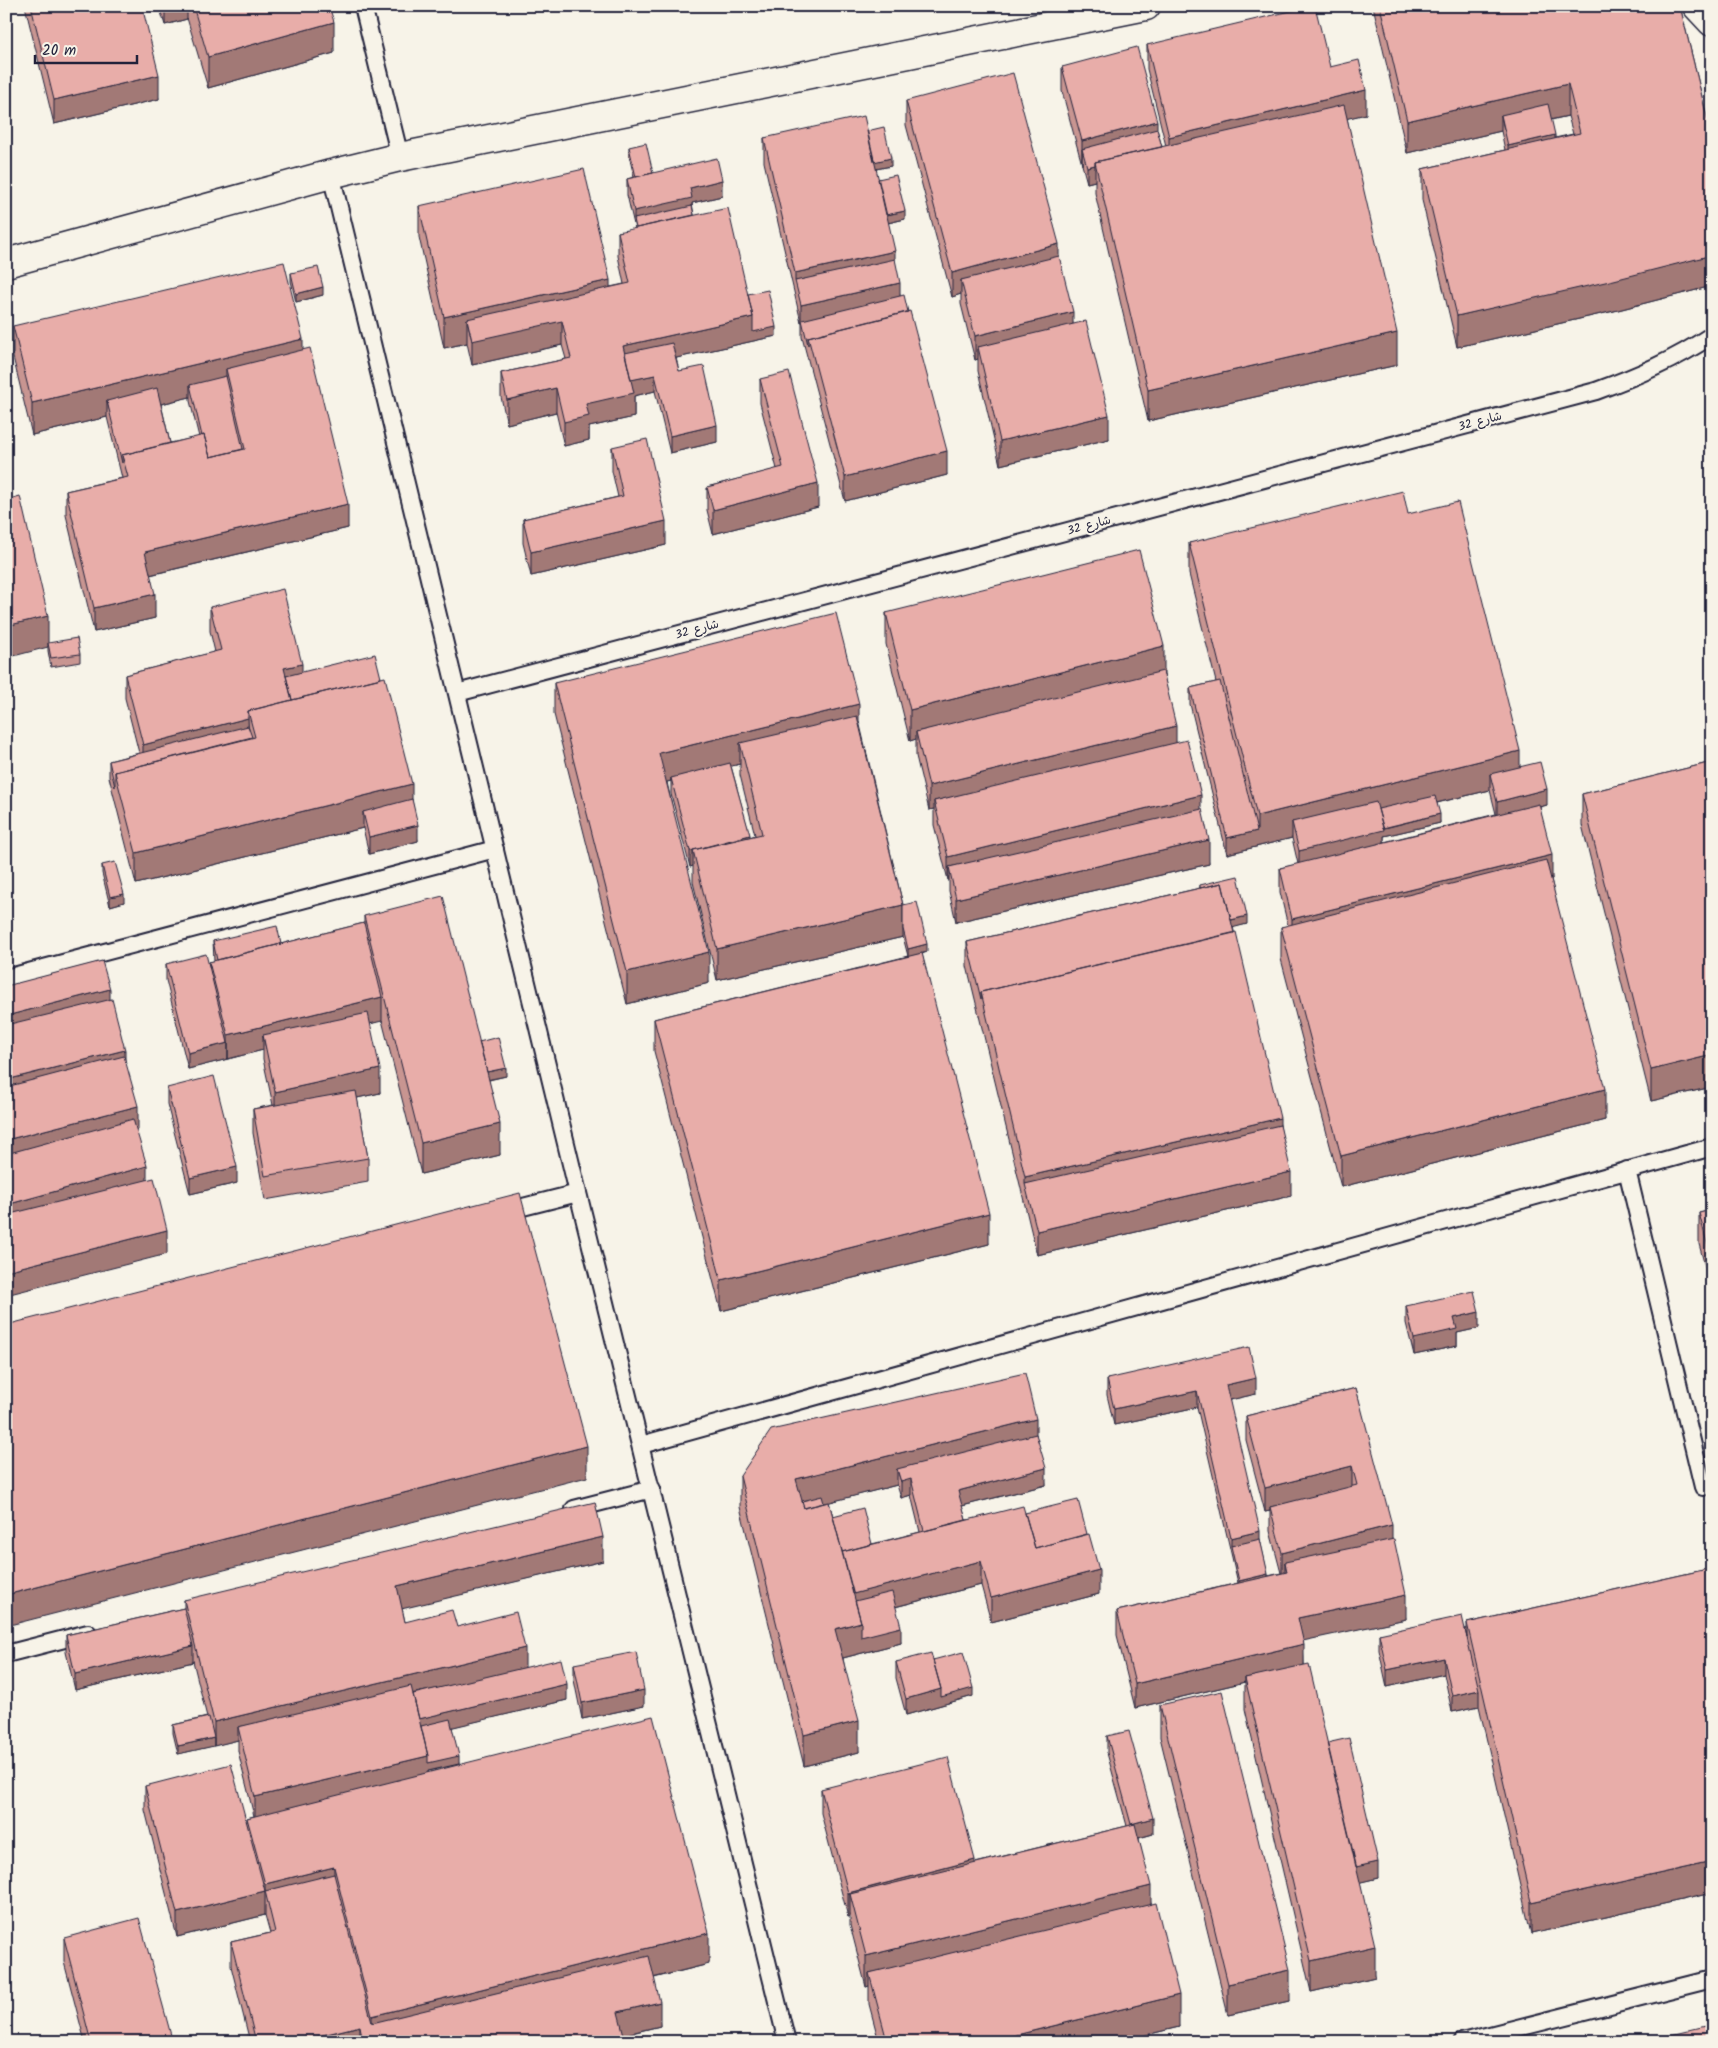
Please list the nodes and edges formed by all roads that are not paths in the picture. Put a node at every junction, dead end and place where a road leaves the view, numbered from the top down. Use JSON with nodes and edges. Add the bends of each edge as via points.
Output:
{"nodes":[{"id":1,"x":363,"y":6,"type":"edge"},
{"id":2,"x":1146,"y":6,"type":"edge"},
{"id":3,"x":1697,"y":6,"type":"edge"},
{"id":4,"x":1712,"y":22,"type":"edge"},
{"id":5,"x":400,"y":157,"type":"junction"},
{"id":6,"x":331,"y":174,"type":"junction"},
{"id":7,"x":6,"y":262,"type":"edge"},
{"id":8,"x":1712,"y":335,"type":"edge"},
{"id":9,"x":457,"y":693,"type":"junction"},
{"id":10,"x":495,"y":849,"type":"junction"},
{"id":11,"x":6,"y":978,"type":"edge"},
{"id":12,"x":1712,"y":1147,"type":"edge"},
{"id":13,"x":1627,"y":1170,"type":"junction"},
{"id":14,"x":578,"y":1193,"type":"junction"},
{"id":15,"x":491,"y":1215,"type":"edge"},
{"id":16,"x":641,"y":1445,"type":"junction"},
{"id":17,"x":1703,"y":1487,"type":"dead end"},
{"id":18,"x":652,"y":1489,"type":"junction"},
{"id":19,"x":556,"y":1514,"type":"edge"},
{"id":20,"x":103,"y":1629,"type":"edge"},
{"id":21,"x":6,"y":1654,"type":"edge"},
{"id":22,"x":1712,"y":1979,"type":"edge"},
{"id":23,"x":788,"y":2042,"type":"edge"},
{"id":24,"x":1462,"y":2042,"type":"edge"}],
"edges":[{"from":1,"to":5,"type":"lane"},
{"from":2,"to":5,"type":"street"},
{"from":3,"to":4,"type":"street"},
{"from":5,"to":6,"type":"street"},
{"from":6,"to":7,"type":"street"},
{"from":6,"to":9,"type":"lane"},
{"from":8,"to":9,"type":"lane","name":"شارع 32","via":[[1643,374],[1596,391]]},
{"from":9,"to":10,"type":"lane"},
{"from":10,"to":11,"type":"lane"},
{"from":10,"to":14,"type":"lane"},
{"from":12,"to":13,"type":"lane"},
{"from":13,"to":16,"type":"lane"},
{"from":13,"to":17,"type":"lane"},
{"from":14,"to":15,"type":"lane"},
{"from":14,"to":16,"type":"lane"},
{"from":16,"to":18,"type":"lane"},
{"from":18,"to":19,"type":"lane"},
{"from":18,"to":23,"type":"lane"},
{"from":20,"to":21,"type":"lane"},
{"from":22,"to":24,"type":"lane"}]}
